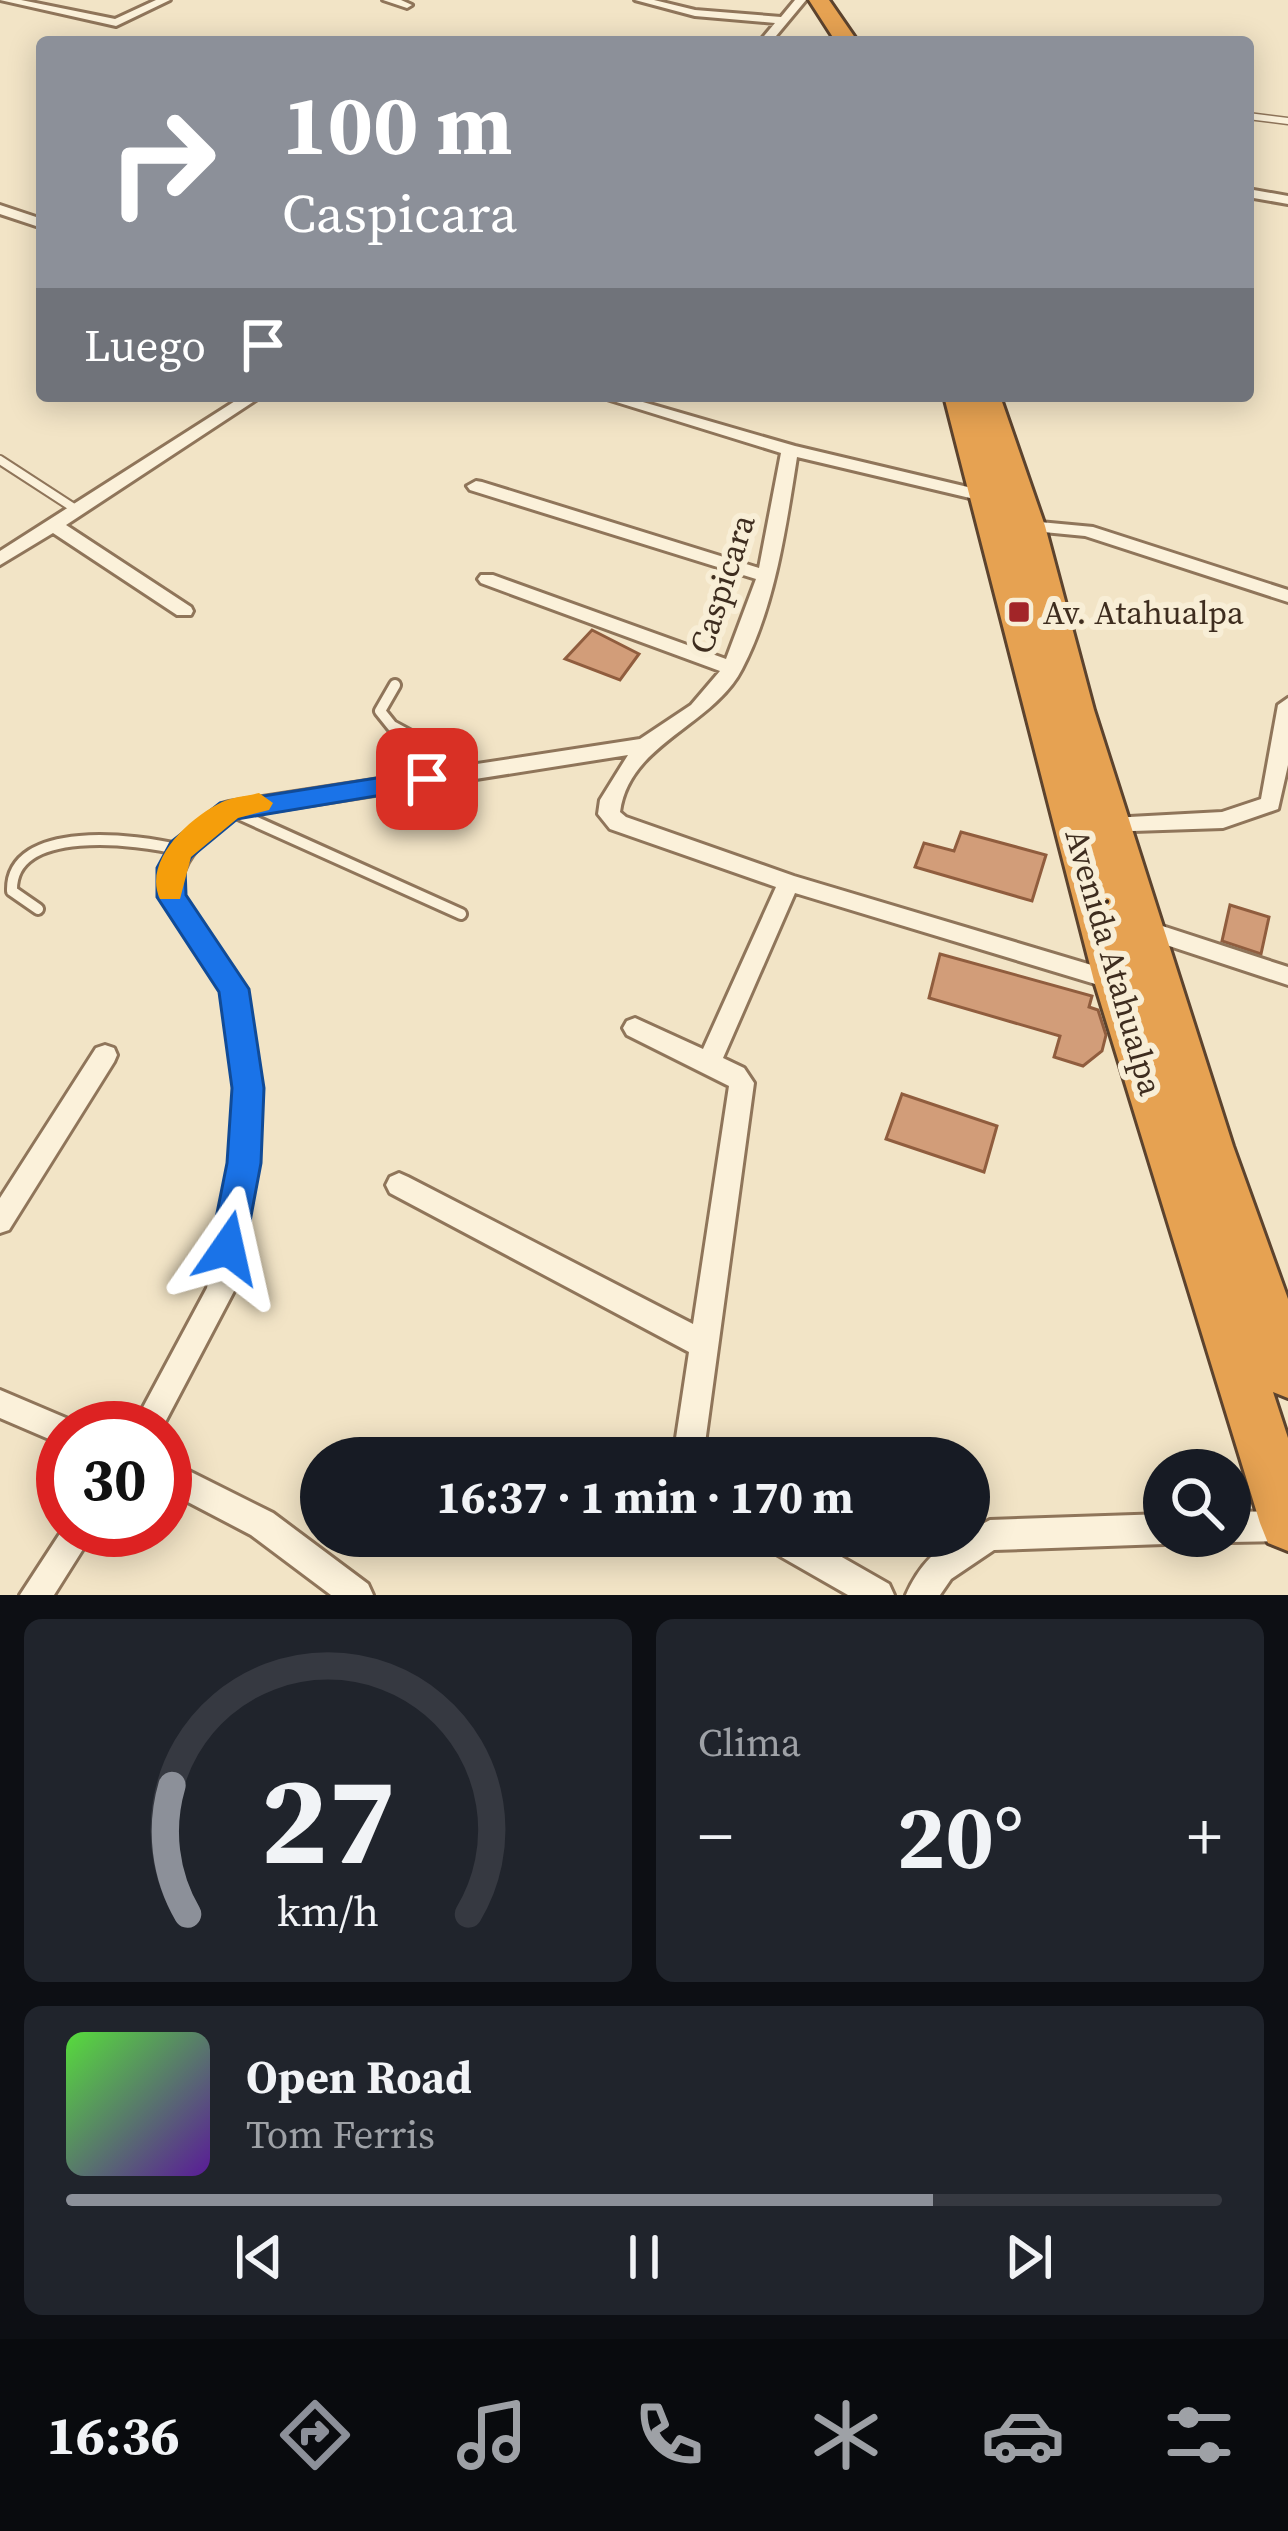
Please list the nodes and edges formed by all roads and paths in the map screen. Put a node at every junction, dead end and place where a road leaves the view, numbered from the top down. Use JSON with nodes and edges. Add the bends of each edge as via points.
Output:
{"nodes":[{"id":1,"x":5,"y":0,"type":"edge"},
{"id":2,"x":165,"y":0,"type":"edge"},
{"id":3,"x":388,"y":0,"type":"edge"},
{"id":4,"x":640,"y":0,"type":"edge"},
{"id":5,"x":801,"y":0,"type":"edge"},
{"id":6,"x":819,"y":0,"type":"edge"},
{"id":7,"x":406,"y":4,"type":"dead end"},
{"id":8,"x":782,"y":20,"type":"junction"},
{"id":9,"x":770,"y":36,"type":"edge"},
{"id":10,"x":826,"y":36,"type":"edge"},
{"id":11,"x":843,"y":36,"type":"edge"},
{"id":12,"x":1254,"y":117,"type":"edge"},
{"id":13,"x":1288,"y":121,"type":"edge"},
{"id":14,"x":1254,"y":195,"type":"edge"},
{"id":15,"x":1288,"y":200,"type":"edge"},
{"id":16,"x":0,"y":209,"type":"edge"},
{"id":17,"x":36,"y":222,"type":"edge"},
{"id":18,"x":245,"y":402,"type":"edge"},
{"id":19,"x":626,"y":402,"type":"edge"},
{"id":20,"x":961,"y":402,"type":"edge"},
{"id":21,"x":988,"y":402,"type":"edge"},
{"id":22,"x":790,"y":450,"type":"junction"},
{"id":23,"x":0,"y":460,"type":"edge"},
{"id":24,"x":476,"y":486,"type":"dead end"},
{"id":25,"x":987,"y":497,"type":"junction"},
{"id":26,"x":77,"y":510,"type":"junction"},
{"id":27,"x":54,"y":525,"type":"junction"},
{"id":28,"x":1029,"y":526,"type":"junction"},
{"id":29,"x":0,"y":559,"type":"edge"},
{"id":30,"x":765,"y":576,"type":"junction"},
{"id":31,"x":487,"y":579,"type":"dead end"},
{"id":32,"x":1288,"y":596,"type":"edge"},
{"id":33,"x":184,"y":611,"type":"dead end"},
{"id":34,"x":733,"y":669,"type":"junction"},
{"id":35,"x":394,"y":685,"type":"dead end"},
{"id":36,"x":1288,"y":705,"type":"edge"},
{"id":37,"x":646,"y":745,"type":"junction"},
{"id":38,"x":475,"y":770,"type":"junction"},
{"id":39,"x":1280,"y":807,"type":"edge"},
{"id":40,"x":230,"y":810,"type":"junction"},
{"id":41,"x":1111,"y":826,"type":"junction"},
{"id":42,"x":181,"y":850,"type":"junction"},
{"id":43,"x":789,"y":883,"type":"junction"},
{"id":44,"x":38,"y":909,"type":"dead end"},
{"id":45,"x":460,"y":914,"type":"dead end"},
{"id":46,"x":1143,"y":929,"type":"junction"},
{"id":47,"x":1288,"y":976,"type":"edge"},
{"id":48,"x":1116,"y":981,"type":"junction"},
{"id":49,"x":634,"y":1028,"type":"dead end"},
{"id":50,"x":105,"y":1055,"type":"dead end"},
{"id":51,"x":709,"y":1063,"type":"junction"},
{"id":52,"x":399,"y":1185,"type":"dead end"},
{"id":53,"x":0,"y":1221,"type":"edge"},
{"id":54,"x":705,"y":1346,"type":"junction"},
{"id":55,"x":1288,"y":1372,"type":"edge"},
{"id":56,"x":161,"y":1401,"type":"edge"},
{"id":57,"x":0,"y":1404,"type":"edge"},
{"id":58,"x":36,"y":1419,"type":"edge"},
{"id":59,"x":691,"y":1437,"type":"edge"},
{"id":60,"x":192,"y":1488,"type":"edge"},
{"id":61,"x":1288,"y":1524,"type":"edge"},
{"id":62,"x":1251,"y":1526,"type":"edge"},
{"id":63,"x":1143,"y":1530,"type":"edge"},
{"id":64,"x":61,"y":1557,"type":"edge"},
{"id":65,"x":812,"y":1557,"type":"edge"},
{"id":66,"x":35,"y":1595,"type":"edge"},
{"id":67,"x":357,"y":1595,"type":"edge"},
{"id":68,"x":878,"y":1595,"type":"edge"},
{"id":69,"x":922,"y":1595,"type":"edge"}],
"edges":[{"from":1,"to":2,"type":"street","via":[[116,23]]},
{"from":3,"to":7,"type":"street"},
{"from":4,"to":8,"type":"street","via":[[695,14]]},
{"from":5,"to":8,"type":"street"},
{"from":5,"to":10,"type":"highway"},
{"from":6,"to":11,"type":"highway"},
{"from":8,"to":9,"type":"street"},
{"from":12,"to":13,"type":"lane"},
{"from":14,"to":15,"type":"street"},
{"from":16,"to":17,"type":"street"},
{"from":18,"to":26,"type":"street"},
{"from":19,"to":22,"type":"street"},
{"from":20,"to":25,"type":"highway","name":"Avenida Atahualpa"},
{"from":21,"to":28,"type":"highway","name":"Avenida Atahualpa"},
{"from":22,"to":25,"type":"street"},
{"from":22,"to":30,"type":"street","name":"Caspicara"},
{"from":23,"to":26,"type":"lane"},
{"from":24,"to":30,"type":"street"},
{"from":25,"to":48,"type":"highway","name":"Avenida Atahualpa"},
{"from":26,"to":27,"type":"street"},
{"from":27,"to":29,"type":"street"},
{"from":27,"to":33,"type":"street"},
{"from":28,"to":32,"type":"street","via":[[1087,532]]},
{"from":28,"to":41,"type":"highway","name":"Avenida Atahualpa"},
{"from":30,"to":34,"type":"street","name":"Caspicara"},
{"from":31,"to":34,"type":"street"},
{"from":34,"to":37,"type":"street","name":"Caspicara","via":[[711,699]]},
{"from":35,"to":38,"type":"lane","via":[[380,711],[392,726]]},
{"from":36,"to":39,"type":"street"},
{"from":37,"to":38,"type":"street","name":"Caspicara"},
{"from":37,"to":43,"type":"street","via":[[608,814]]},
{"from":38,"to":40,"type":"street","name":"Caspicara"},
{"from":39,"to":41,"type":"street","via":[[1223,820]]},
{"from":40,"to":42,"type":"street","name":"Caspicara"},
{"from":40,"to":45,"type":"lane"},
{"from":41,"to":46,"type":"highway","name":"Avenida Atahualpa"},
{"from":42,"to":44,"type":"lane","via":[[152,840],[114,841],[30,854],[13,871],[12,891]]},
{"from":42,"to":56,"type":"street","via":[[171,868],[171,897],[234,989],[248,1088],[244,1163],[220,1291]]},
{"from":43,"to":48,"type":"street"},
{"from":43,"to":51,"type":"street"},
{"from":46,"to":47,"type":"street"},
{"from":46,"to":55,"type":"highway","name":"Avenida Atahualpa"},
{"from":48,"to":61,"type":"highway","name":"Avenida Atahualpa"},
{"from":49,"to":51,"type":"street"},
{"from":50,"to":53,"type":"street"},
{"from":51,"to":54,"type":"street","via":[[735,1075],[742,1094]]},
{"from":52,"to":54,"type":"street"},
{"from":54,"to":59,"type":"street"},
{"from":57,"to":58,"type":"street"},
{"from":60,"to":67,"type":"street","via":[[262,1524]]},
{"from":61,"to":62,"type":"street"},
{"from":63,"to":69,"type":"street","via":[[991,1535],[940,1568]]},
{"from":64,"to":66,"type":"street"},
{"from":65,"to":68,"type":"street"}]}
